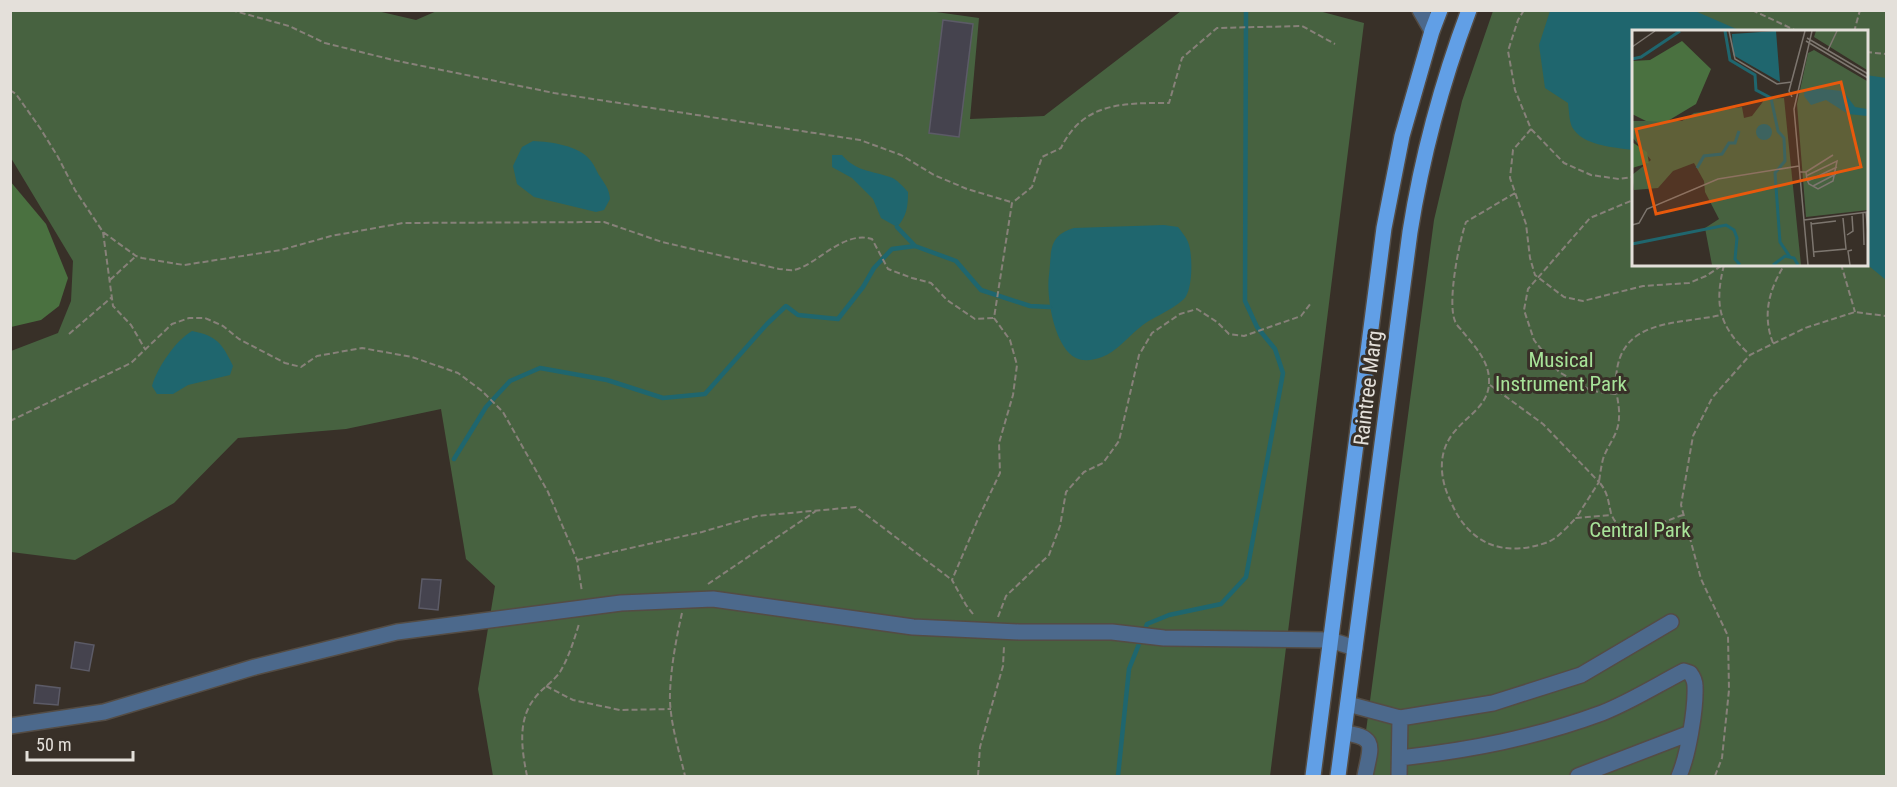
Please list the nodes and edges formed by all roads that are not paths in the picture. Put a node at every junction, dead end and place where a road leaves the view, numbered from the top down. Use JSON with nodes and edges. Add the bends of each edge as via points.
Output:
{"nodes":[{"id":1,"x":1420,"y":10,"type":"edge"},
{"id":2,"x":1440,"y":10,"type":"edge"},
{"id":3,"x":1469,"y":10,"type":"edge"},
{"id":4,"x":1432,"y":31,"type":"junction"},
{"id":5,"x":1671,"y":622,"type":"dead end"},
{"id":6,"x":1330,"y":640,"type":"junction"},
{"id":7,"x":1355,"y":648,"type":"junction"},
{"id":8,"x":1348,"y":704,"type":"junction"},
{"id":9,"x":1400,"y":718,"type":"junction"},
{"id":10,"x":10,"y":726,"type":"edge"},
{"id":11,"x":1344,"y":733,"type":"junction"},
{"id":12,"x":1690,"y":733,"type":"junction"},
{"id":13,"x":1400,"y":758,"type":"junction"},
{"id":14,"x":1312,"y":777,"type":"edge"},
{"id":15,"x":1338,"y":777,"type":"edge"},
{"id":16,"x":1365,"y":777,"type":"edge"},
{"id":17,"x":1399,"y":777,"type":"edge"},
{"id":18,"x":1578,"y":777,"type":"edge"},
{"id":19,"x":1679,"y":777,"type":"edge"}],
"edges":[{"from":1,"to":4,"type":"street"},
{"from":2,"to":4,"type":"main road","name":"Raintree Marg"},
{"from":3,"to":7,"type":"main road","name":"Raintree Marg","via":[[1450,63],[1417,186]]},
{"from":4,"to":6,"type":"main road","name":"Raintree Marg","via":[[1402,136],[1386,216]]},
{"from":5,"to":9,"type":"street","via":[[1581,675],[1493,703]]},
{"from":6,"to":7,"type":"street"},
{"from":6,"to":10,"type":"street","via":[[1005,632],[913,627],[713,599],[621,603],[397,632],[255,667],[104,712]]},
{"from":6,"to":14,"type":"main road","name":"Raintree Marg"},
{"from":7,"to":8,"type":"main road","name":"Raintree Marg"},
{"from":8,"to":9,"type":"street"},
{"from":8,"to":11,"type":"main road","name":"Raintree Marg"},
{"from":9,"to":13,"type":"street"},
{"from":11,"to":15,"type":"main road","name":"Raintree Marg"},
{"from":11,"to":16,"type":"street","via":[[1367,739],[1370,747]]},
{"from":12,"to":13,"type":"street","via":[[1695,684],[1690,673],[1684,671],[1604,712],[1538,735]]},
{"from":12,"to":18,"type":"street"},
{"from":12,"to":19,"type":"street"},
{"from":13,"to":17,"type":"street"}]}
